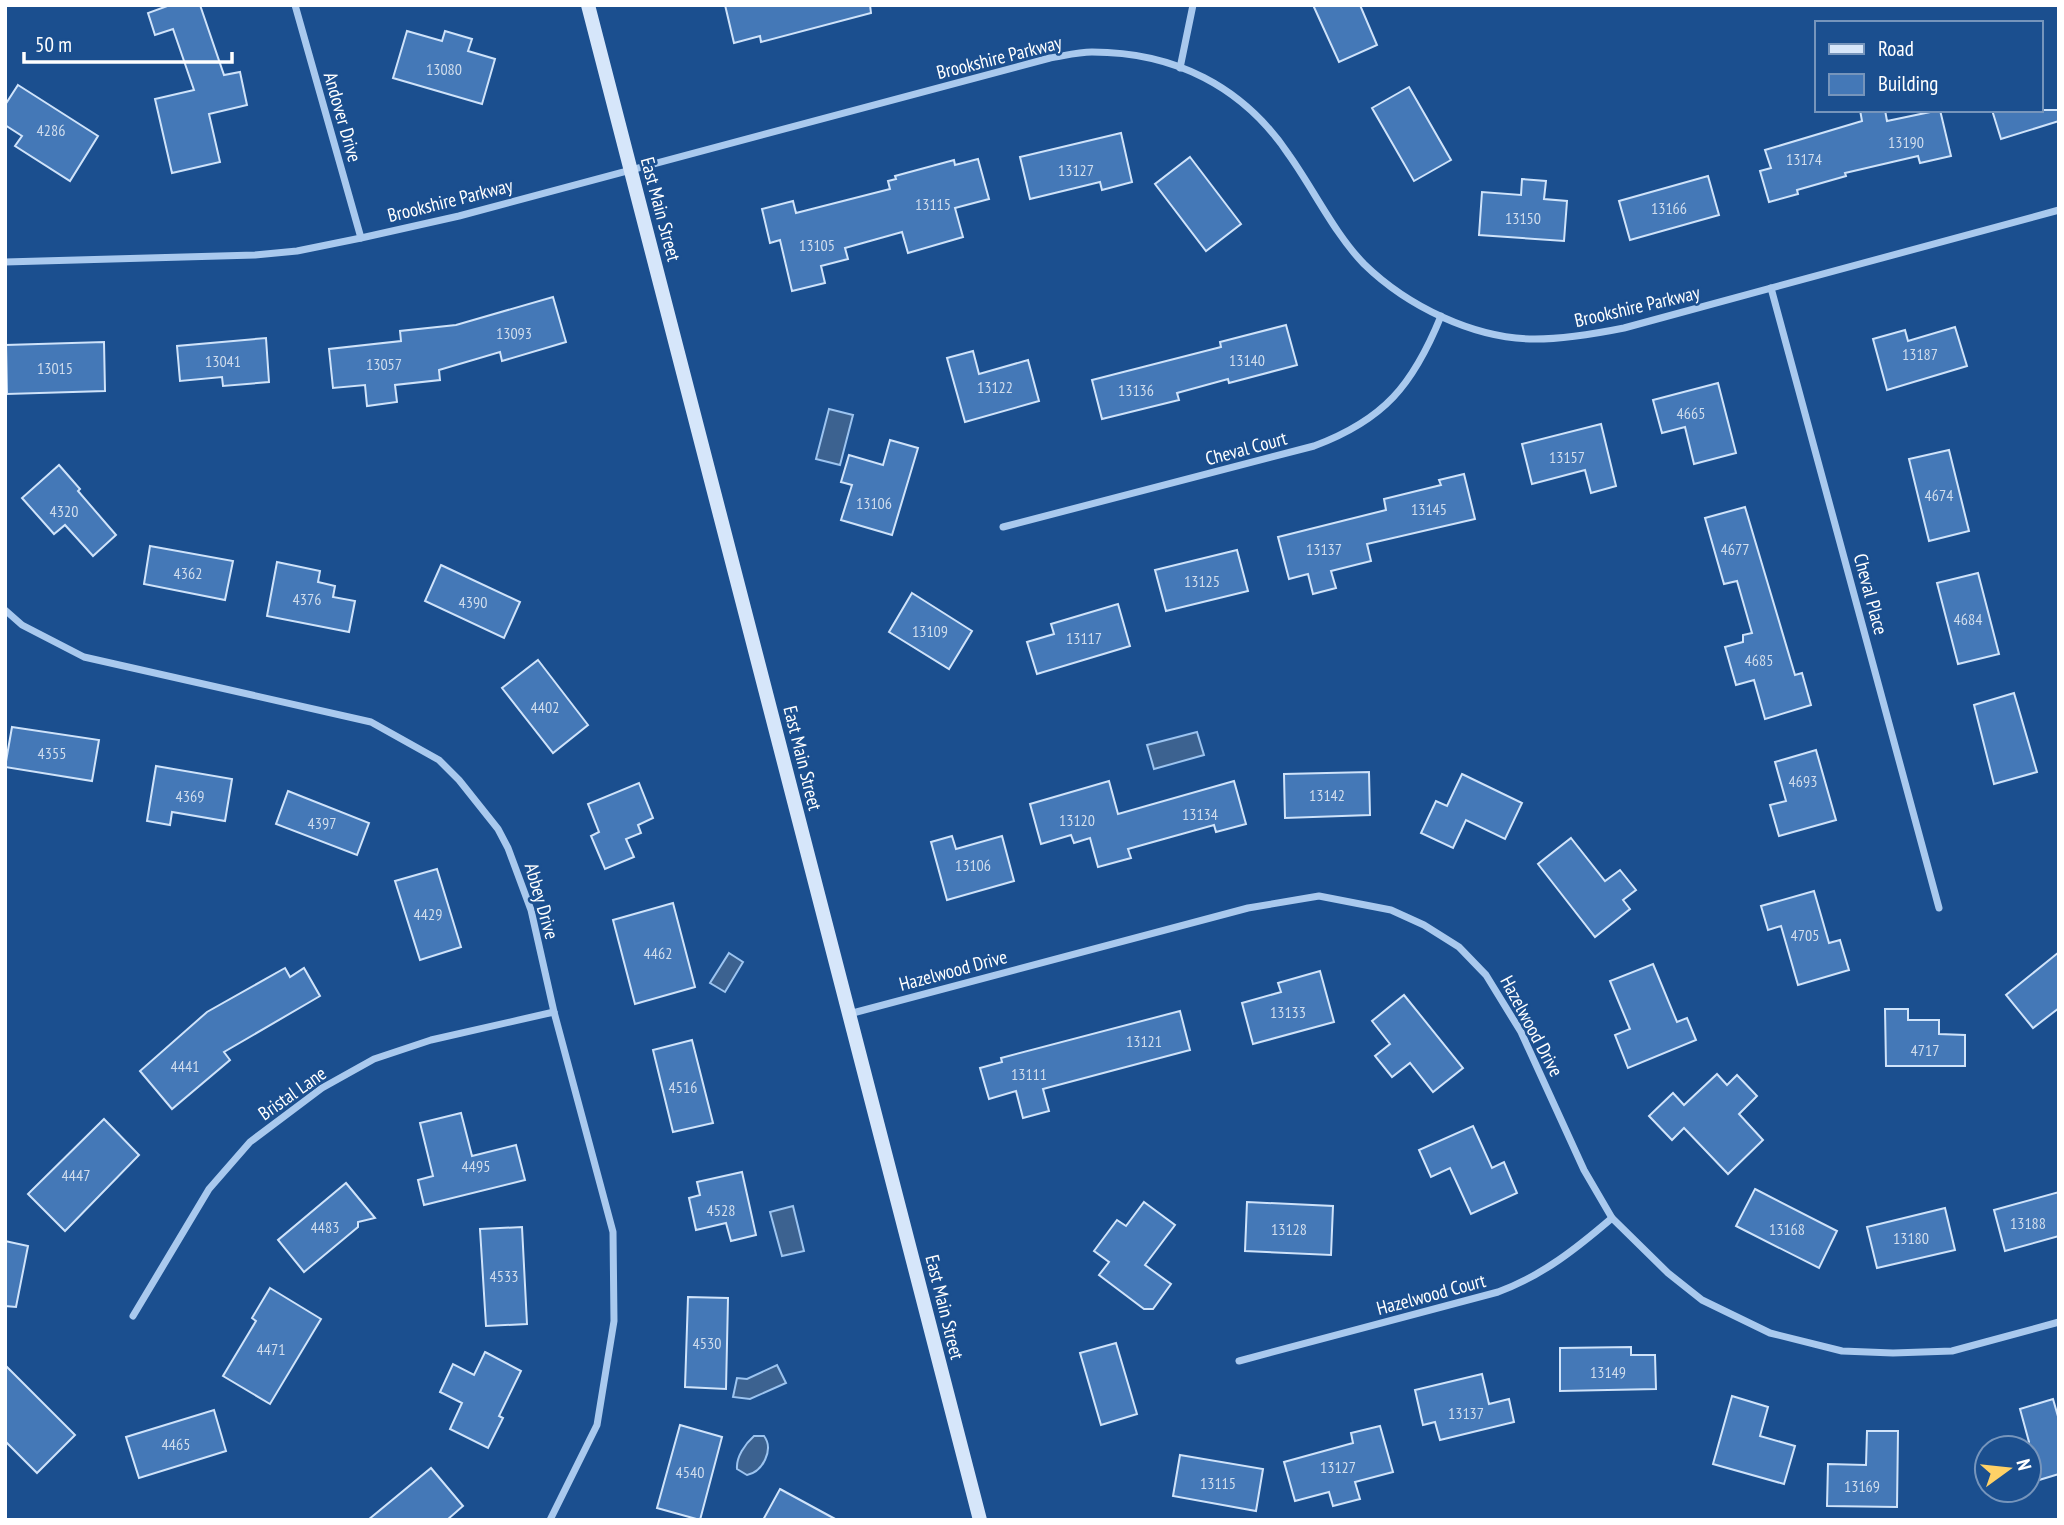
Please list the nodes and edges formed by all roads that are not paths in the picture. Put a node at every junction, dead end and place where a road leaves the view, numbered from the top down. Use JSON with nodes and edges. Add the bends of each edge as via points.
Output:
{"nodes":[{"id":1,"x":295,"y":5,"type":"edge"},
{"id":2,"x":588,"y":5,"type":"edge"},
{"id":3,"x":1193,"y":5,"type":"edge"},
{"id":4,"x":1180,"y":68,"type":"junction"},
{"id":5,"x":631,"y":170,"type":"junction"},
{"id":6,"x":2059,"y":210,"type":"edge"},
{"id":7,"x":361,"y":238,"type":"junction"},
{"id":8,"x":5,"y":262,"type":"edge"},
{"id":9,"x":1771,"y":288,"type":"junction"},
{"id":10,"x":1441,"y":316,"type":"junction"},
{"id":11,"x":1003,"y":527,"type":"dead end"},
{"id":12,"x":5,"y":610,"type":"edge"},
{"id":13,"x":1939,"y":908,"type":"dead end"},
{"id":14,"x":554,"y":1012,"type":"junction"},
{"id":15,"x":849,"y":1014,"type":"junction"},
{"id":16,"x":1612,"y":1217,"type":"junction"},
{"id":17,"x":133,"y":1316,"type":"dead end"},
{"id":18,"x":2059,"y":1322,"type":"edge"},
{"id":19,"x":1239,"y":1361,"type":"dead end"},
{"id":20,"x":550,"y":1520,"type":"edge"},
{"id":21,"x":980,"y":1520,"type":"edge"}],
"edges":[{"from":1,"to":7,"type":"street","name":"Andover Drive"},
{"from":2,"to":5,"type":"main road","name":"East Main Street"},
{"from":3,"to":4,"type":"street"},
{"from":4,"to":5,"type":"street","name":"Brookshire Parkway","via":[[1129,54],[1089,52],[1050,58]]},
{"from":4,"to":10,"type":"street","name":"Brookshire Parkway","via":[[1220,85],[1256,112],[1363,263],[1391,287]]},
{"from":5,"to":7,"type":"street","name":"Brookshire Parkway"},
{"from":5,"to":15,"type":"main road","name":"East Main Street"},
{"from":6,"to":9,"type":"street","name":"Brookshire Parkway"},
{"from":7,"to":8,"type":"street","name":"Brookshire Parkway","via":[[255,255]]},
{"from":9,"to":10,"type":"street","name":"Brookshire Parkway","via":[[1579,337],[1532,339],[1473,330]]},
{"from":9,"to":13,"type":"street","name":"Cheval Place"},
{"from":10,"to":11,"type":"street","name":"Cheval Court","via":[[1419,364],[1397,395],[1344,435]]},
{"from":12,"to":14,"type":"street","name":"Abbey Drive","via":[[22,625],[84,657],[371,722],[439,760],[509,848],[531,910]]},
{"from":14,"to":17,"type":"street","name":"Bristal Lane","via":[[431,1040],[373,1059],[322,1088],[250,1142],[209,1189]]},
{"from":14,"to":20,"type":"street","name":"Abbey Drive","via":[[612,1232],[614,1321],[597,1425]]},
{"from":15,"to":16,"type":"street","name":"Hazelwood Drive","via":[[1248,908],[1319,896],[1391,910],[1459,947],[1486,975],[1521,1032],[1584,1170]]},
{"from":15,"to":21,"type":"main road","name":"East Main Street"},
{"from":16,"to":18,"type":"street","name":"Hazelwood Drive","via":[[1702,1300],[1770,1333],[1804,1343],[1842,1351],[1952,1351]]},
{"from":16,"to":19,"type":"street","name":"Hazelwood Court","via":[[1527,1282]]}]}
